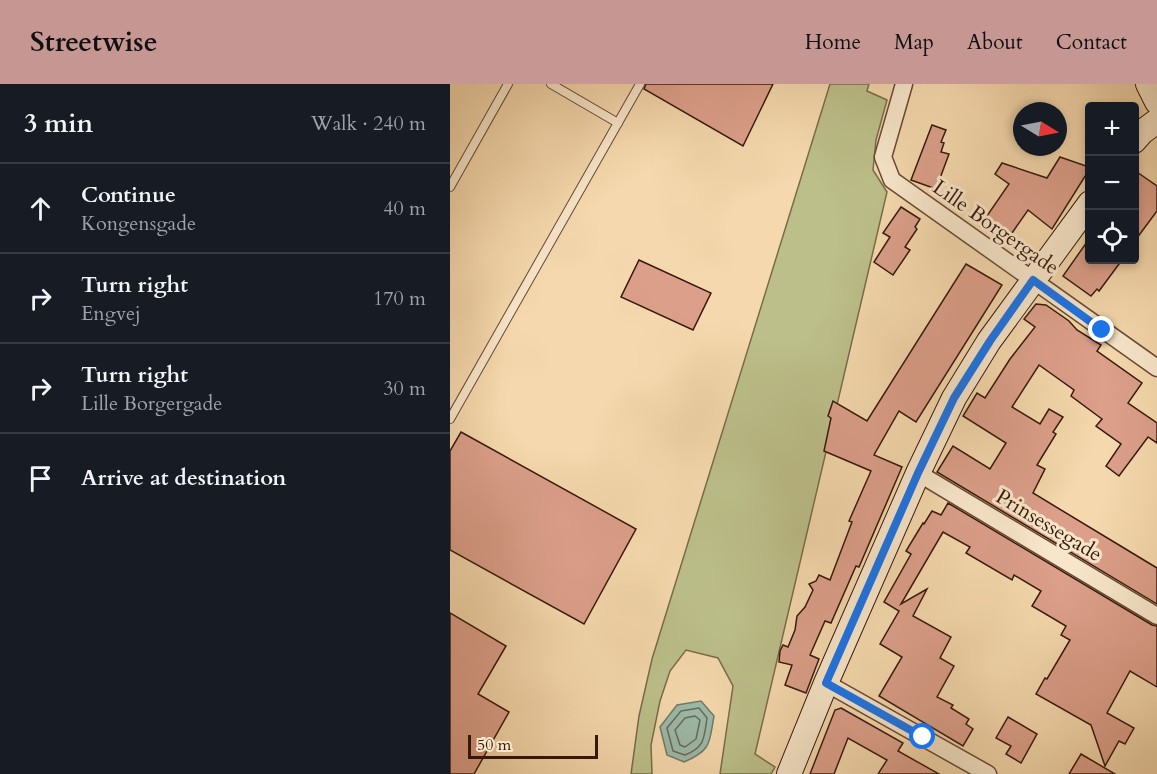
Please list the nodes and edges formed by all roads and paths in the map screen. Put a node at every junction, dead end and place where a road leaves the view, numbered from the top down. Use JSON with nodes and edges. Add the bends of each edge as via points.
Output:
{"nodes":[{"id":1,"x":508,"y":84,"type":"edge"},
{"id":2,"x":551,"y":84,"type":"edge"},
{"id":3,"x":640,"y":84,"type":"edge"},
{"id":4,"x":904,"y":84,"type":"edge"},
{"id":5,"x":1148,"y":84,"type":"edge"},
{"id":6,"x":1157,"y":102,"type":"edge"},
{"id":7,"x":1157,"y":121,"type":"edge"},
{"id":8,"x":618,"y":123,"type":"junction"},
{"id":9,"x":1139,"y":135,"type":"edge"},
{"id":10,"x":450,"y":187,"type":"edge"},
{"id":11,"x":1085,"y":208,"type":"edge"},
{"id":12,"x":1033,"y":280,"type":"junction"},
{"id":13,"x":1157,"y":368,"type":"edge"},
{"id":14,"x":450,"y":419,"type":"edge"},
{"id":15,"x":918,"y":473,"type":"junction"},
{"id":16,"x":1157,"y":616,"type":"edge"},
{"id":17,"x":826,"y":683,"type":"junction"},
{"id":18,"x":789,"y":774,"type":"edge"},
{"id":19,"x":988,"y":774,"type":"edge"}],
"edges":[{"from":1,"to":10,"type":"lane"},
{"from":2,"to":8,"type":"lane"},
{"from":3,"to":8,"type":"lane"},
{"from":4,"to":12,"type":"street","name":"Lille Borgergade","via":[[883,157],[892,180]]},
{"from":5,"to":6,"type":"street"},
{"from":7,"to":9,"type":"street"},
{"from":8,"to":14,"type":"lane"},
{"from":11,"to":12,"type":"street"},
{"from":12,"to":13,"type":"street","name":"Lille Borgergade"},
{"from":12,"to":15,"type":"street","via":[[954,398]]},
{"from":15,"to":16,"type":"street","name":"Prinsessegade"},
{"from":15,"to":17,"type":"street"},
{"from":17,"to":18,"type":"street"},
{"from":17,"to":19,"type":"street"}]}
